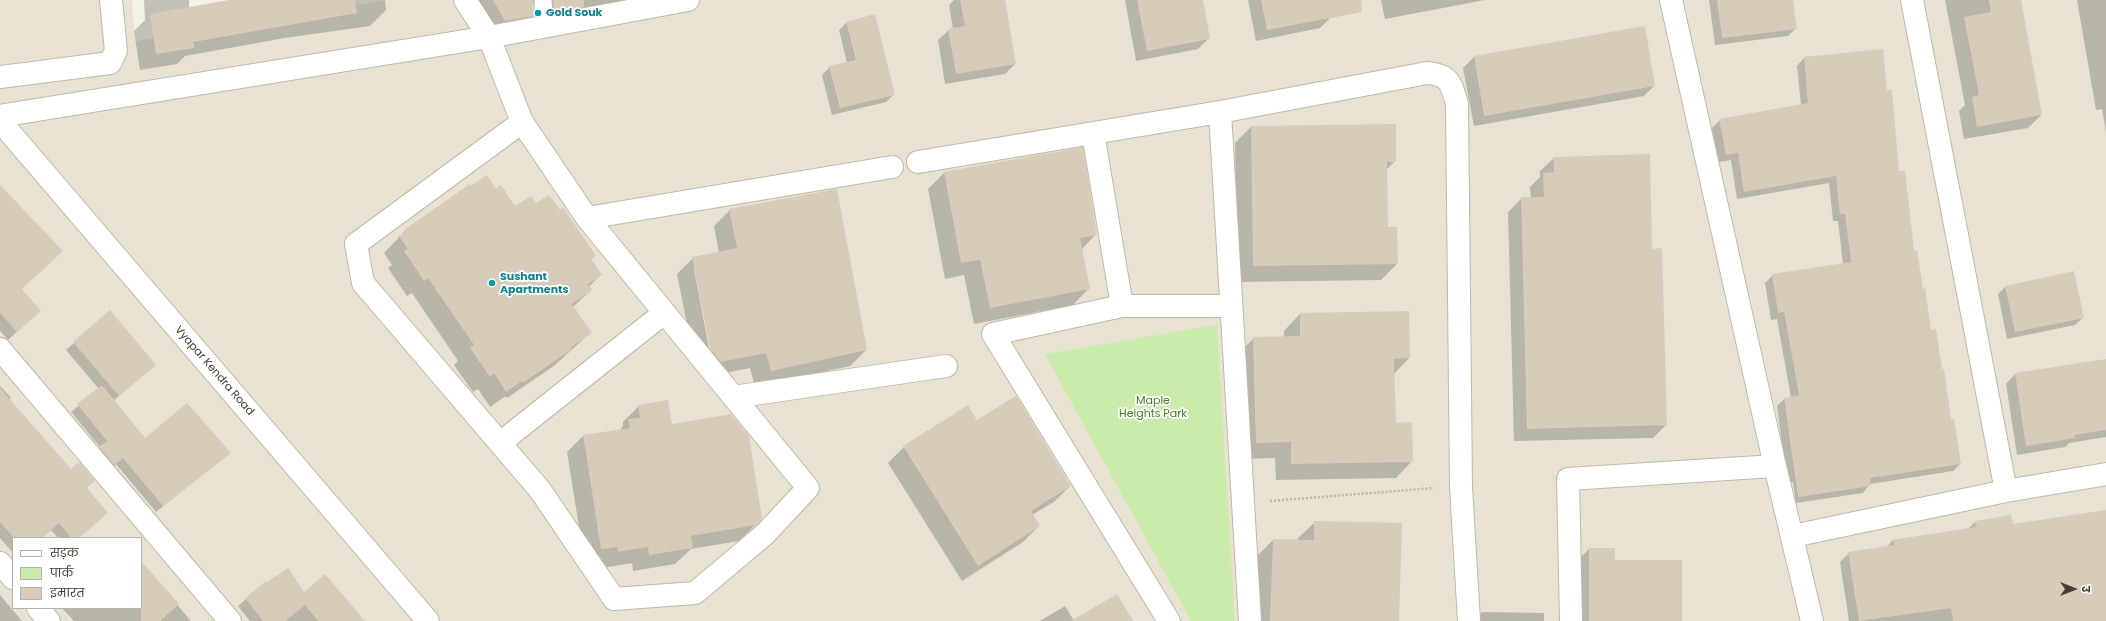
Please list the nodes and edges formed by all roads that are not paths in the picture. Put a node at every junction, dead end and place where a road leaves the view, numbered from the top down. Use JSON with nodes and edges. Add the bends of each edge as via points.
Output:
{"nodes":[{"id":1,"x":110,"y":0,"type":"edge"},
{"id":2,"x":465,"y":0,"type":"edge"},
{"id":3,"x":543,"y":0,"type":"edge"},
{"id":4,"x":688,"y":0,"type":"edge"},
{"id":5,"x":1671,"y":0,"type":"edge"},
{"id":6,"x":1912,"y":0,"type":"edge"},
{"id":7,"x":545,"y":27,"type":"junction"},
{"id":8,"x":489,"y":37,"type":"junction"},
{"id":9,"x":0,"y":77,"type":"edge"},
{"id":10,"x":1220,"y":112,"type":"junction"},
{"id":11,"x":0,"y":116,"type":"edge"},
{"id":12,"x":0,"y":121,"type":"edge"},
{"id":13,"x":522,"y":122,"type":"junction"},
{"id":14,"x":1093,"y":133,"type":"junction"},
{"id":15,"x":918,"y":162,"type":"dead end"},
{"id":16,"x":892,"y":167,"type":"dead end"},
{"id":17,"x":587,"y":218,"type":"junction"},
{"id":18,"x":1122,"y":306,"type":"junction"},
{"id":19,"x":1231,"y":306,"type":"junction"},
{"id":20,"x":664,"y":312,"type":"junction"},
{"id":21,"x":0,"y":349,"type":"edge"},
{"id":22,"x":946,"y":366,"type":"dead end"},
{"id":23,"x":733,"y":397,"type":"junction"},
{"id":24,"x":500,"y":443,"type":"junction"},
{"id":25,"x":1775,"y":466,"type":"junction"},
{"id":26,"x":2106,"y":474,"type":"edge"},
{"id":27,"x":2006,"y":491,"type":"junction"},
{"id":28,"x":1793,"y":536,"type":"junction"},
{"id":29,"x":0,"y":563,"type":"edge"},
{"id":30,"x":12,"y":577,"type":"edge"},
{"id":31,"x":39,"y":609,"type":"edge"},
{"id":32,"x":49,"y":621,"type":"edge"},
{"id":33,"x":230,"y":621,"type":"edge"},
{"id":34,"x":428,"y":621,"type":"edge"},
{"id":35,"x":1169,"y":621,"type":"edge"},
{"id":36,"x":1250,"y":621,"type":"edge"},
{"id":37,"x":1469,"y":621,"type":"edge"},
{"id":38,"x":1571,"y":621,"type":"edge"},
{"id":39,"x":1812,"y":621,"type":"edge"}],
"edges":[{"from":1,"to":9,"type":"street","via":[[116,51],[110,64]]},
{"from":2,"to":8,"type":"street"},
{"from":3,"to":7,"type":"lane"},
{"from":4,"to":7,"type":"street"},
{"from":5,"to":25,"type":"street"},
{"from":6,"to":27,"type":"street"},
{"from":7,"to":8,"type":"street"},
{"from":8,"to":11,"type":"street"},
{"from":8,"to":13,"type":"street"},
{"from":10,"to":14,"type":"street"},
{"from":10,"to":19,"type":"street"},
{"from":10,"to":37,"type":"street","via":[[1427,73],[1442,74],[1452,84],[1457,104],[1461,486]]},
{"from":12,"to":34,"type":"street","name":"Vyapar Kendra Road"},
{"from":13,"to":17,"type":"street"},
{"from":13,"to":24,"type":"street","via":[[356,244],[363,283]]},
{"from":14,"to":15,"type":"street"},
{"from":14,"to":18,"type":"street"},
{"from":16,"to":17,"type":"street"},
{"from":17,"to":20,"type":"street"},
{"from":18,"to":19,"type":"street"},
{"from":18,"to":35,"type":"street","via":[[993,334]]},
{"from":19,"to":36,"type":"street"},
{"from":20,"to":23,"type":"street"},
{"from":20,"to":24,"type":"street"},
{"from":21,"to":33,"type":"street"},
{"from":22,"to":23,"type":"street"},
{"from":23,"to":24,"type":"street","via":[[808,488],[765,534],[695,593],[614,599],[540,490]]},
{"from":25,"to":28,"type":"street"},
{"from":25,"to":38,"type":"street","via":[[1568,479]]},
{"from":26,"to":27,"type":"street"},
{"from":27,"to":28,"type":"street"},
{"from":28,"to":39,"type":"street"},
{"from":29,"to":30,"type":"street"},
{"from":31,"to":32,"type":"street"}]}
